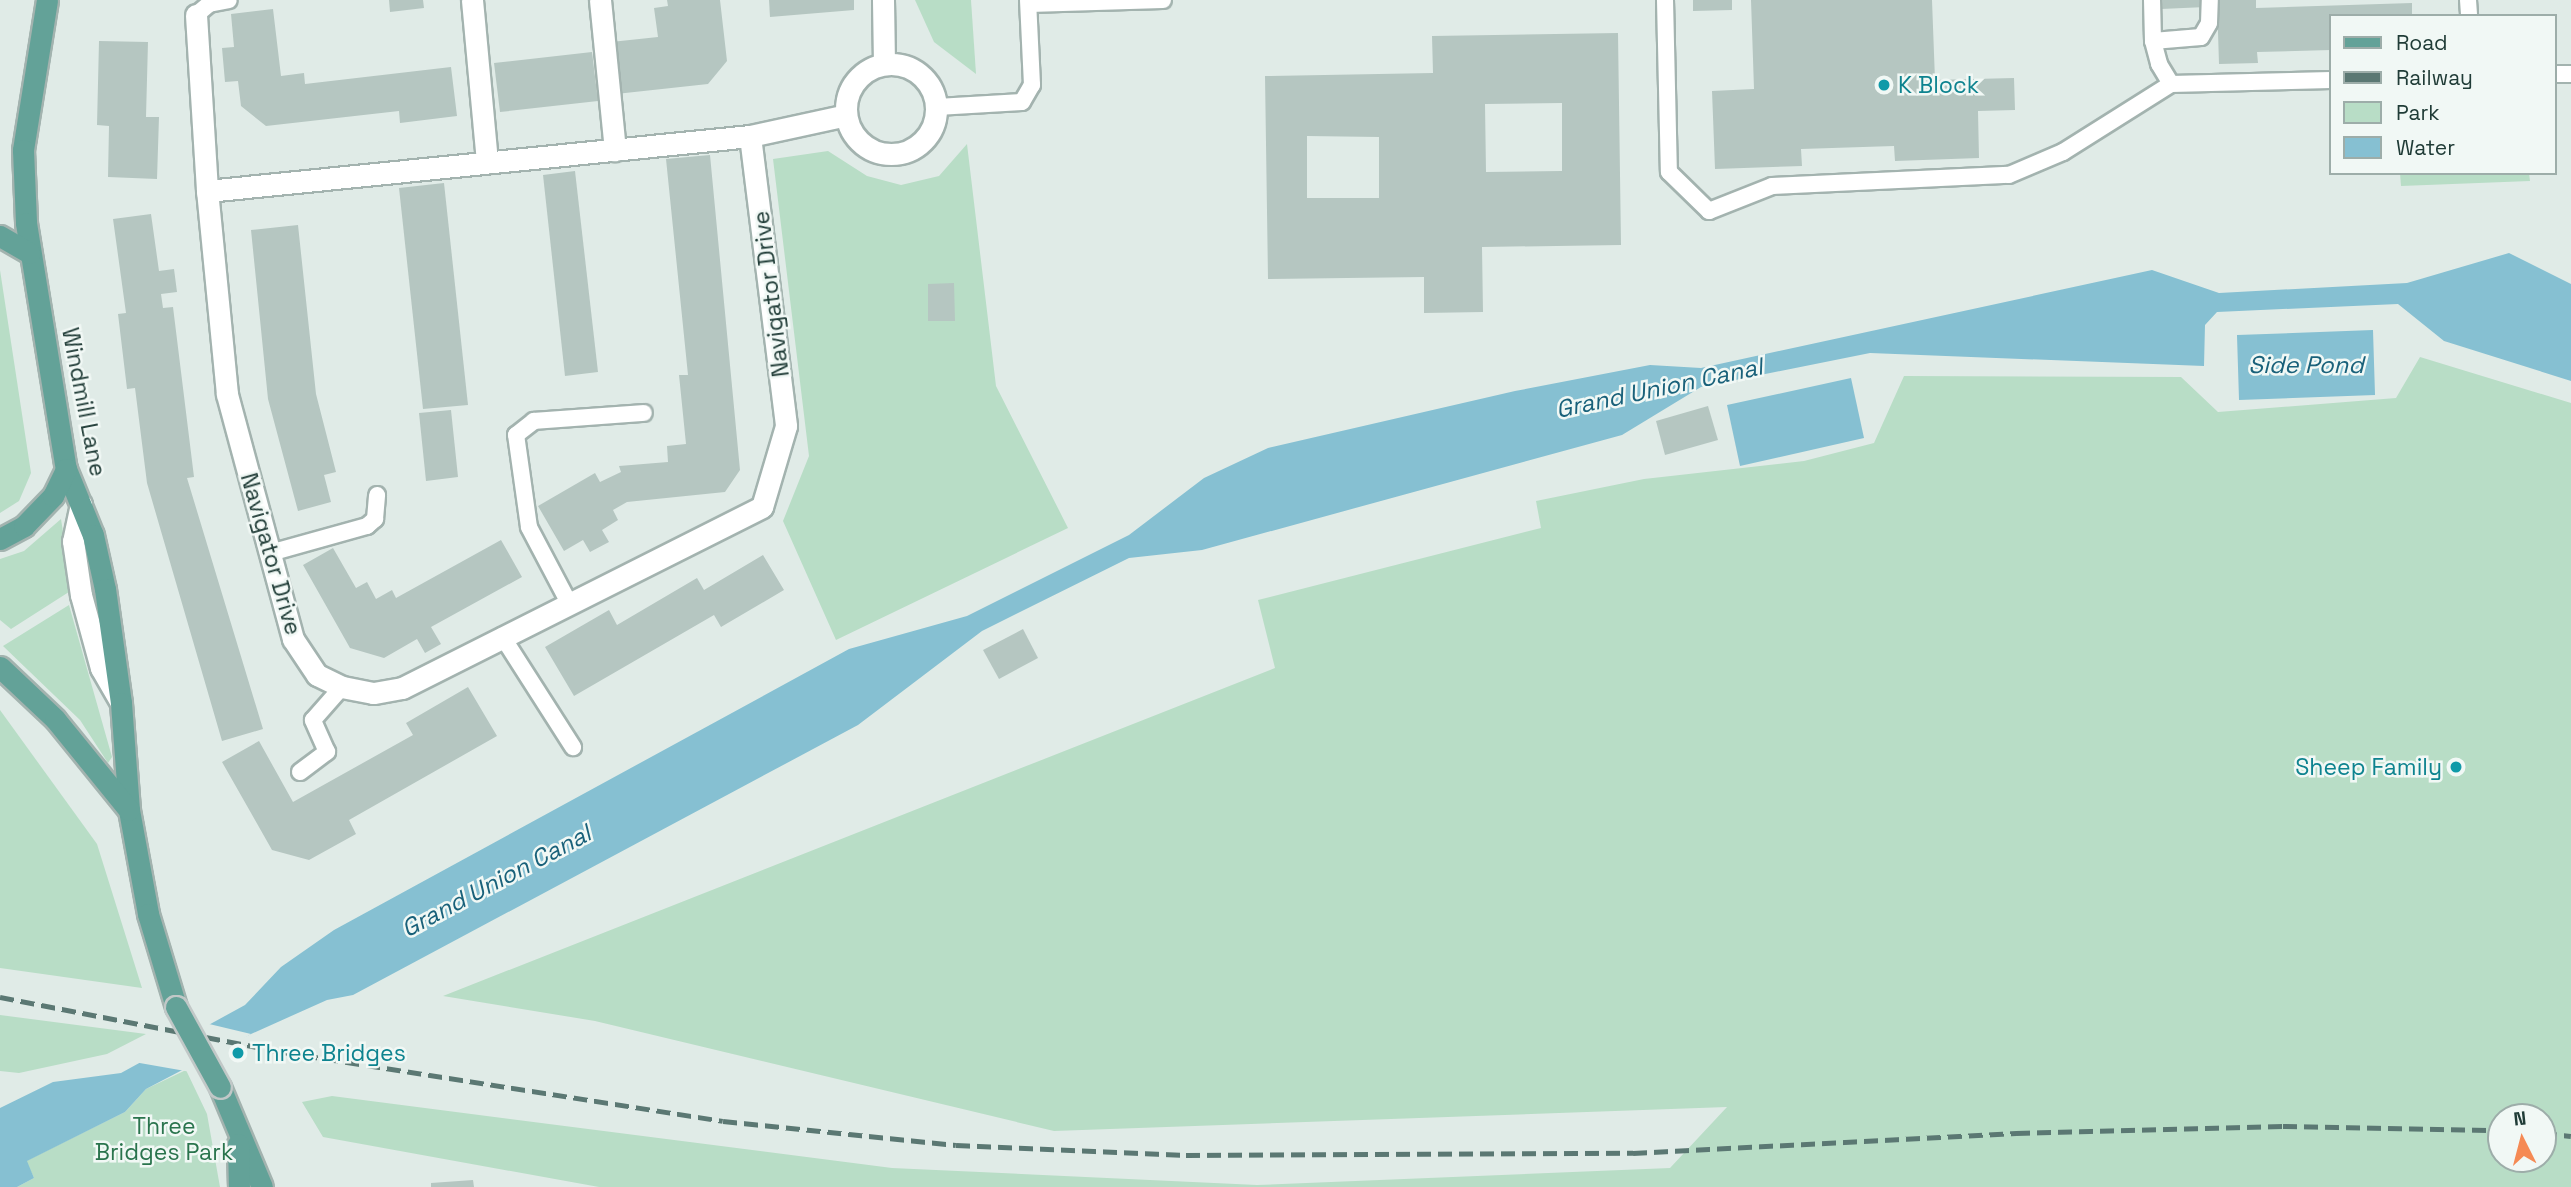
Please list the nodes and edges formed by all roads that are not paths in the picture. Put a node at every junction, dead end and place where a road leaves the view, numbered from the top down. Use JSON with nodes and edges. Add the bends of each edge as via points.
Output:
{"nodes":[{"id":1,"x":47,"y":0,"type":"edge"},
{"id":2,"x":229,"y":0,"type":"edge"},
{"id":3,"x":472,"y":0,"type":"edge"},
{"id":4,"x":600,"y":0,"type":"edge"},
{"id":5,"x":883,"y":0,"type":"edge"},
{"id":6,"x":1163,"y":0,"type":"edge"},
{"id":7,"x":1665,"y":0,"type":"edge"},
{"id":8,"x":2152,"y":0,"type":"edge"},
{"id":9,"x":2210,"y":0,"type":"edge"},
{"id":10,"x":1102,"y":1,"type":"edge"},
{"id":11,"x":1029,"y":2,"type":"edge"},
{"id":12,"x":196,"y":15,"type":"joint"},
{"id":13,"x":2153,"y":41,"type":"junction"},
{"id":14,"x":884,"y":64,"type":"junction"},
{"id":15,"x":2330,"y":80,"type":"edge"},
{"id":16,"x":2171,"y":84,"type":"junction"},
{"id":17,"x":937,"y":107,"type":"junction"},
{"id":18,"x":846,"y":115,"type":"junction"},
{"id":19,"x":750,"y":136,"type":"junction"},
{"id":20,"x":615,"y":150,"type":"junction"},
{"id":21,"x":487,"y":162,"type":"junction"},
{"id":22,"x":207,"y":191,"type":"junction"},
{"id":23,"x":0,"y":236,"type":"edge"},
{"id":24,"x":30,"y":253,"type":"junction"},
{"id":25,"x":645,"y":413,"type":"dead end"},
{"id":26,"x":66,"y":469,"type":"junction"},
{"id":27,"x":377,"y":495,"type":"dead end"},
{"id":28,"x":0,"y":540,"type":"edge"},
{"id":29,"x":270,"y":553,"type":"junction"},
{"id":30,"x":569,"y":603,"type":"junction"},
{"id":31,"x":502,"y":636,"type":"junction"},
{"id":32,"x":0,"y":667,"type":"edge"},
{"id":33,"x":342,"y":687,"type":"junction"},
{"id":34,"x":573,"y":747,"type":"dead end"},
{"id":35,"x":300,"y":772,"type":"dead end"},
{"id":36,"x":129,"y":810,"type":"junction"},
{"id":37,"x":237,"y":1136,"type":"junction"},
{"id":38,"x":239,"y":1187,"type":"edge"},
{"id":39,"x":262,"y":1187,"type":"edge"}],
"edges":[{"from":1,"to":24,"type":"main road","name":"Windmill Lane","via":[[23,150]]},
{"from":2,"to":12,"type":"lane","via":[[209,4]]},
{"from":3,"to":21,"type":"street"},
{"from":4,"to":20,"type":"street"},
{"from":5,"to":14,"type":"street"},
{"from":6,"to":10,"type":"lane"},
{"from":7,"to":16,"type":"lane","via":[[1669,172],[1709,211],[1773,187],[2009,175],[2063,152]]},
{"from":8,"to":13,"type":"lane"},
{"from":9,"to":13,"type":"lane","via":[[2209,23],[2201,37]]},
{"from":10,"to":11,"type":"lane"},
{"from":11,"to":17,"type":"lane","via":[[1032,85],[1022,102]]},
{"from":12,"to":22,"type":"street","name":"Navigator Drive"},
{"from":13,"to":16,"type":"lane"},
{"from":14,"to":17,"type":"street","via":[[907,66],[921,74],[934,91]]},
{"from":14,"to":18,"type":"street","via":[[865,71],[855,82]]},
{"from":15,"to":16,"type":"lane"},
{"from":17,"to":18,"type":"street","via":[[930,134],[905,153],[870,150],[849,128]]},
{"from":18,"to":19,"type":"street"},
{"from":19,"to":20,"type":"street"},
{"from":19,"to":30,"type":"street","name":"Navigator Drive","via":[[786,426],[762,507]]},
{"from":20,"to":21,"type":"street"},
{"from":21,"to":22,"type":"street"},
{"from":22,"to":29,"type":"street","name":"Navigator Drive","via":[[227,394]]},
{"from":23,"to":24,"type":"main road"},
{"from":24,"to":26,"type":"main road","name":"Windmill Lane"},
{"from":25,"to":30,"type":"lane","via":[[534,421],[516,435],[529,527]]},
{"from":26,"to":28,"type":"main road","via":[[53,496],[23,526]]},
{"from":26,"to":36,"type":"main road","name":"Windmill Lane","via":[[104,589],[121,703]]},
{"from":27,"to":29,"type":"lane","via":[[375,519],[367,526]]},
{"from":29,"to":33,"type":"street","name":"Navigator Drive","via":[[293,639],[317,675]]},
{"from":30,"to":31,"type":"street","name":"Navigator Drive"},
{"from":31,"to":33,"type":"street","name":"Navigator Drive","via":[[402,688],[373,693]]},
{"from":31,"to":34,"type":"lane"},
{"from":32,"to":36,"type":"main road","name":"Windmill Lane","via":[[55,719]]},
{"from":33,"to":35,"type":"lane","via":[[313,720],[327,752]]},
{"from":36,"to":37,"type":"main road","name":"Windmill Lane","bridge":true,"via":[[148,914],[176,1007],[220,1087]]},
{"from":37,"to":38,"type":"main road","name":"Windmill Lane"},
{"from":37,"to":39,"type":"main road","name":"Windmill Lane"}]}
